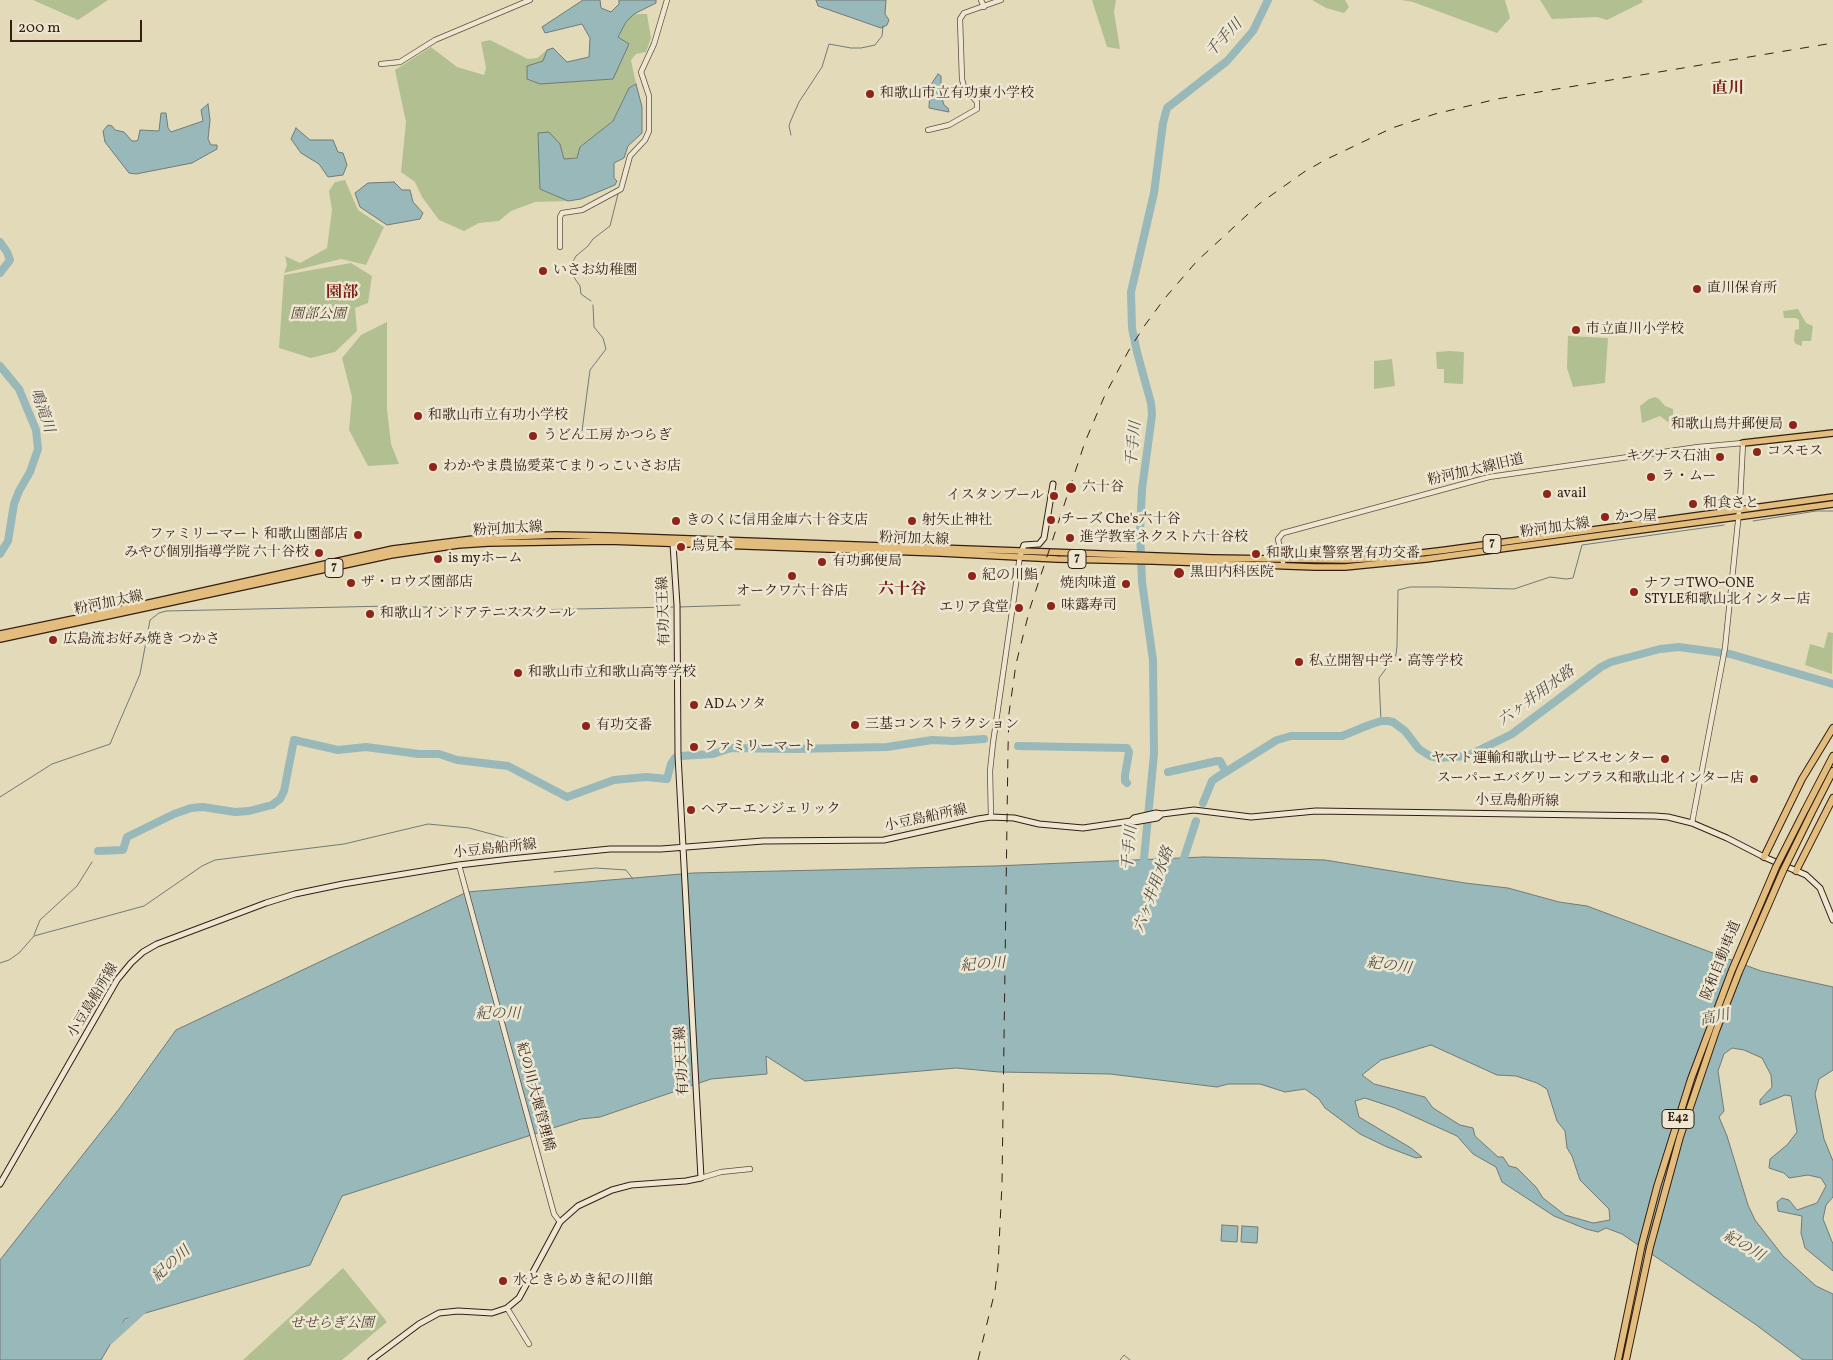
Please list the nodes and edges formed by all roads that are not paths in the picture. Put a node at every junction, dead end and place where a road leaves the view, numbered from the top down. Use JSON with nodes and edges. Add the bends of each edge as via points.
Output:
{"nodes":[{"id":1,"x":530,"y":0,"type":"edge"},
{"id":2,"x":667,"y":0,"type":"edge"},
{"id":3,"x":981,"y":0,"type":"edge"},
{"id":4,"x":1001,"y":0,"type":"edge"},
{"id":5,"x":984,"y":7,"type":"junction"},
{"id":6,"x":381,"y":64,"type":"dead end"},
{"id":7,"x":928,"y":130,"type":"dead end"},
{"id":8,"x":560,"y":247,"type":"dead end"},
{"id":9,"x":1833,"y":433,"type":"edge"},
{"id":10,"x":1743,"y":443,"type":"junction"},
{"id":11,"x":1053,"y":484,"type":"dead end"},
{"id":12,"x":1833,"y":497,"type":"edge"},
{"id":13,"x":1833,"y":504,"type":"edge"},
{"id":14,"x":1739,"y":513,"type":"junction"},
{"id":15,"x":671,"y":541,"type":"junction"},
{"id":16,"x":1020,"y":554,"type":"junction"},
{"id":17,"x":1283,"y":563,"type":"junction"},
{"id":18,"x":0,"y":634,"type":"edge"},
{"id":19,"x":0,"y":639,"type":"edge"},
{"id":20,"x":1833,"y":728,"type":"edge"},
{"id":21,"x":1833,"y":756,"type":"edge"},
{"id":22,"x":1833,"y":771,"type":"edge"},
{"id":23,"x":1833,"y":798,"type":"edge"},
{"id":24,"x":1808,"y":812,"type":"junction"},
{"id":25,"x":991,"y":818,"type":"junction"},
{"id":26,"x":1692,"y":823,"type":"junction"},
{"id":27,"x":684,"y":849,"type":"junction"},
{"id":28,"x":1764,"y":858,"type":"junction"},
{"id":29,"x":459,"y":865,"type":"junction"},
{"id":30,"x":1780,"y":869,"type":"junction"},
{"id":31,"x":1796,"y":871,"type":"junction"},
{"id":32,"x":1833,"y":920,"type":"edge"},
{"id":33,"x":750,"y":1169,"type":"dead end"},
{"id":34,"x":701,"y":1178,"type":"junction"},
{"id":35,"x":0,"y":1184,"type":"edge"},
{"id":36,"x":560,"y":1222,"type":"junction"},
{"id":37,"x":507,"y":1308,"type":"junction"},
{"id":38,"x":529,"y":1344,"type":"dead end"},
{"id":39,"x":371,"y":1360,"type":"edge"},
{"id":40,"x":1618,"y":1360,"type":"edge"},
{"id":41,"x":1626,"y":1360,"type":"edge"}],
"edges":[{"from":1,"to":6,"type":"street","via":[[436,40],[400,62]]},
{"from":2,"to":8,"type":"street","via":[[654,44],[641,72],[649,96],[649,132],[630,156],[621,189],[582,210],[562,213]]},
{"from":3,"to":5,"type":"street"},
{"from":4,"to":5,"type":"street"},
{"from":5,"to":7,"type":"street","via":[[964,13],[960,19],[962,79],[964,87],[977,102],[977,109],[949,125]]},
{"from":9,"to":10,"type":"main road"},
{"from":10,"to":14,"type":"street"},
{"from":10,"to":17,"type":"street","name":"粉河加太線旧道","via":[[1489,477],[1283,533],[1278,539]]},
{"from":11,"to":16,"type":"main road","via":[[1044,538],[1040,544],[1024,545]]},
{"from":12,"to":14,"type":"main road","name":"粉河加太線","number":"7"},
{"from":13,"to":14,"type":"main road","name":"粉河加太線","number":"7"},
{"from":14,"to":17,"type":"main road","name":"粉河加太線","number":"7","via":[[1383,564],[1335,567]]},
{"from":14,"to":26,"type":"street","via":[[1724,656]]},
{"from":15,"to":16,"type":"main road","name":"粉河加太線","number":"7"},
{"from":15,"to":18,"type":"main road","name":"粉河加太線","number":"7","via":[[555,535],[453,540],[393,549]]},
{"from":15,"to":19,"type":"main road","name":"粉河加太線","number":"7","via":[[496,542],[432,549]]},
{"from":15,"to":27,"type":"main road","name":"有功天王線","via":[[678,638],[677,735]]},
{"from":16,"to":17,"type":"main road","name":"粉河加太線","number":"7"},
{"from":16,"to":25,"type":"street","via":[[993,743]]},
{"from":20,"to":28,"type":"highway","via":[[1802,779]]},
{"from":21,"to":24,"type":"highway","name":"阪和自動車道","number":"E42"},
{"from":22,"to":24,"type":"highway","name":"阪和自動車道","number":"E42"},
{"from":23,"to":31,"type":"highway"},
{"from":24,"to":30,"type":"highway","name":"阪和自動車道","number":"E42","bridge":true},
{"from":25,"to":26,"type":"main road","name":"小豆島船所線","via":[[1083,828],[1194,810],[1251,817],[1316,811],[1655,816]]},
{"from":25,"to":27,"type":"main road","name":"小豆島船所線","via":[[884,840],[763,841]]},
{"from":26,"to":28,"type":"main road","name":"小豆島船所線"},
{"from":27,"to":29,"type":"main road","name":"小豆島船所線","via":[[610,849]]},
{"from":27,"to":34,"type":"main road","name":"有功天王線"},
{"from":28,"to":31,"type":"main road","name":"小豆島船所線"},
{"from":29,"to":35,"type":"main road","name":"小豆島船所線","via":[[295,894],[175,936],[143,952],[117,980]]},
{"from":29,"to":36,"type":"street","name":"紀の川大堰管理橋","via":[[554,1214]]},
{"from":30,"to":40,"type":"highway","name":"阪和自動車道","number":"E42","via":[[1767,888],[1709,1027],[1673,1135],[1642,1244]]},
{"from":30,"to":41,"type":"highway","name":"阪和自動車道","number":"E42","via":[[1773,893],[1738,972],[1680,1137],[1650,1247]]},
{"from":31,"to":32,"type":"main road","name":"小豆島船所線","via":[[1820,888]]},
{"from":33,"to":34,"type":"street"},
{"from":34,"to":36,"type":"main road","via":[[621,1187],[578,1206]]},
{"from":36,"to":37,"type":"main road","via":[[518,1298]]},
{"from":37,"to":38,"type":"street"},
{"from":37,"to":39,"type":"main road","via":[[492,1313],[438,1313]]}]}
